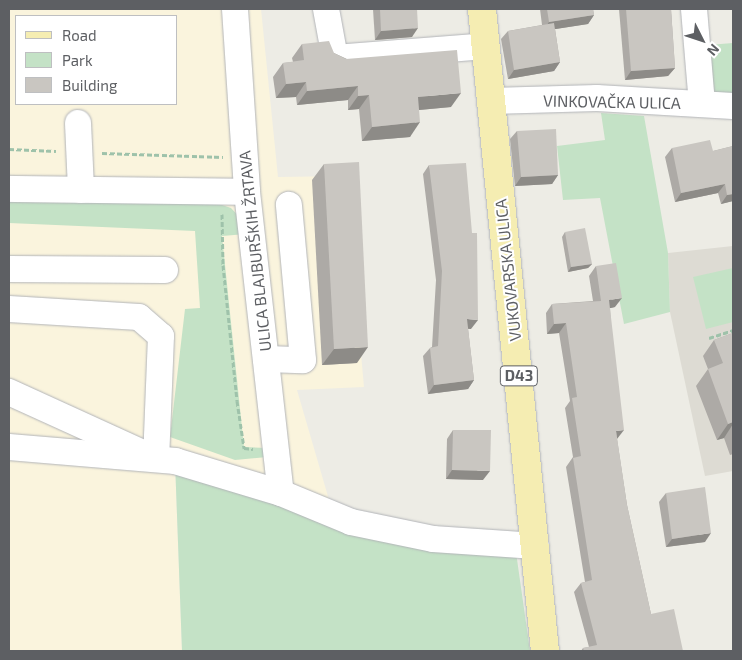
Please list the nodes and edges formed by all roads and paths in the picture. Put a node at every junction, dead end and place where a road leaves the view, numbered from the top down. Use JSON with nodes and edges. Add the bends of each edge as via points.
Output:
{"nodes":[{"id":1,"x":235,"y":9,"type":"edge"},
{"id":2,"x":326,"y":9,"type":"edge"},
{"id":3,"x":482,"y":9,"type":"edge"},
{"id":4,"x":694,"y":9,"type":"edge"},
{"id":5,"x":486,"y":46,"type":"junction"},
{"id":6,"x":491,"y":101,"type":"junction"},
{"id":7,"x":702,"y":104,"type":"junction"},
{"id":8,"x":733,"y":106,"type":"edge"},
{"id":9,"x":78,"y":123,"type":"dead end"},
{"id":10,"x":9,"y":149,"type":"edge"},
{"id":11,"x":79,"y":152,"type":"junction"},
{"id":12,"x":225,"y":157,"type":"dead end"},
{"id":13,"x":9,"y":185,"type":"edge"},
{"id":14,"x":82,"y":190,"type":"junction"},
{"id":15,"x":247,"y":192,"type":"junction"},
{"id":16,"x":289,"y":205,"type":"dead end"},
{"id":17,"x":9,"y":269,"type":"edge"},
{"id":18,"x":165,"y":270,"type":"dead end"},
{"id":19,"x":9,"y":309,"type":"edge"},
{"id":20,"x":733,"y":330,"type":"edge"},
{"id":21,"x":709,"y":338,"type":"dead end"},
{"id":22,"x":266,"y":359,"type":"junction"},
{"id":23,"x":9,"y":392,"type":"edge"},
{"id":24,"x":9,"y":447,"type":"edge"},
{"id":25,"x":156,"y":459,"type":"junction"},
{"id":26,"x":281,"y":494,"type":"junction"},
{"id":27,"x":536,"y":546,"type":"junction"},
{"id":28,"x":545,"y":651,"type":"edge"}],
"edges":[{"from":1,"to":15,"type":"street","name":"ULICA BLAJBURŠKIH ŽRTAVA"},
{"from":2,"to":5,"type":"street","via":[[335,58]]},
{"from":3,"to":5,"type":"main road","name":"VUKOVARSKA ULICA","number":"D43"},
{"from":4,"to":7,"type":"street"},
{"from":5,"to":6,"type":"main road","name":"VUKOVARSKA ULICA","number":"D43"},
{"from":6,"to":7,"type":"street","name":"VINKOVAČKA ULICA","via":[[596,98]]},
{"from":6,"to":27,"type":"main road","name":"VUKOVARSKA ULICA","number":"D43"},
{"from":7,"to":8,"type":"street","name":"VINKOVAČKA ULICA"},
{"from":9,"to":11,"type":"street"},
{"from":10,"to":11,"type":"path"},
{"from":11,"to":12,"type":"path"},
{"from":11,"to":14,"type":"street"},
{"from":13,"to":14,"type":"street"},
{"from":14,"to":15,"type":"street"},
{"from":15,"to":22,"type":"street","name":"ULICA BLAJBURŠKIH ŽRTAVA"},
{"from":16,"to":22,"type":"street","via":[[303,360]]},
{"from":17,"to":18,"type":"street"},
{"from":19,"to":25,"type":"street","via":[[139,317],[161,336]]},
{"from":20,"to":21,"type":"path"},
{"from":22,"to":26,"type":"street","name":"ULICA BLAJBURŠKIH ŽRTAVA"},
{"from":23,"to":25,"type":"street"},
{"from":24,"to":25,"type":"street"},
{"from":25,"to":26,"type":"street"},
{"from":26,"to":27,"type":"street","via":[[334,517],[416,537]]},
{"from":27,"to":28,"type":"main road","name":"VUKOVARSKA ULICA","number":"D43"}]}
